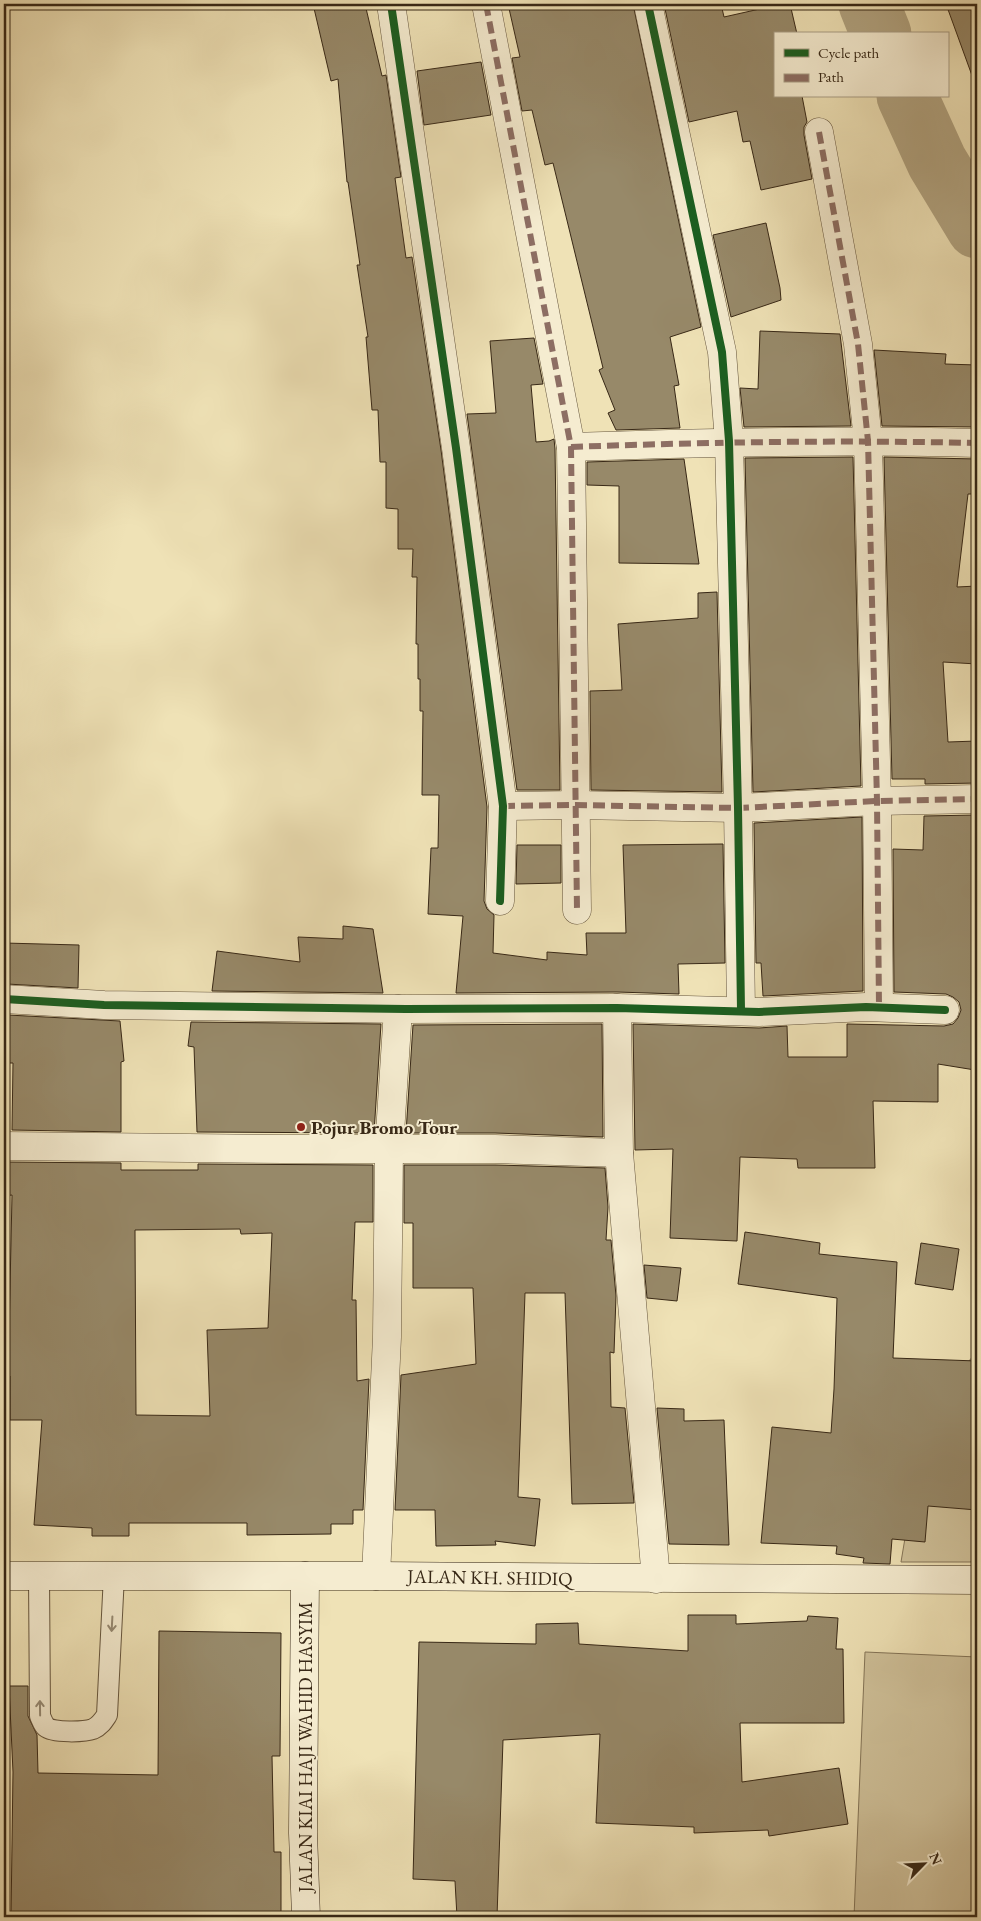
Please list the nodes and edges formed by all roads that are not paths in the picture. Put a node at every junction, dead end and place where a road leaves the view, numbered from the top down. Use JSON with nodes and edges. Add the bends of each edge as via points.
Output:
{"nodes":[{"id":1,"x":391,"y":4,"type":"edge"},
{"id":2,"x":486,"y":4,"type":"edge"},
{"id":3,"x":648,"y":4,"type":"edge"},
{"id":4,"x":818,"y":132,"type":"dead end"},
{"id":5,"x":868,"y":440,"type":"junction"},
{"id":6,"x":729,"y":441,"type":"junction"},
{"id":7,"x":977,"y":443,"type":"edge"},
{"id":8,"x":571,"y":447,"type":"junction"},
{"id":9,"x":977,"y":800,"type":"edge"},
{"id":10,"x":877,"y":801,"type":"junction"},
{"id":11,"x":576,"y":805,"type":"junction"},
{"id":12,"x":503,"y":806,"type":"junction"},
{"id":13,"x":738,"y":808,"type":"junction"},
{"id":14,"x":500,"y":901,"type":"dead end"},
{"id":15,"x":577,"y":910,"type":"dead end"},
{"id":16,"x":4,"y":999,"type":"edge"},
{"id":17,"x":879,"y":1007,"type":"junction"},
{"id":18,"x":617,"y":1008,"type":"junction"},
{"id":19,"x":398,"y":1009,"type":"junction"},
{"id":20,"x":741,"y":1010,"type":"junction"},
{"id":21,"x":945,"y":1010,"type":"dead end"},
{"id":22,"x":4,"y":1146,"type":"edge"},
{"id":23,"x":389,"y":1148,"type":"junction"},
{"id":24,"x":619,"y":1153,"type":"junction"},
{"id":25,"x":39,"y":1575,"type":"junction"},
{"id":26,"x":114,"y":1575,"type":"junction"},
{"id":27,"x":4,"y":1576,"type":"edge"},
{"id":28,"x":305,"y":1576,"type":"junction"},
{"id":29,"x":376,"y":1576,"type":"junction"},
{"id":30,"x":656,"y":1579,"type":"junction"},
{"id":31,"x":977,"y":1580,"type":"edge"},
{"id":32,"x":306,"y":1917,"type":"edge"}],
"edges":[{"from":1,"to":12,"type":"street","via":[[456,448]]},
{"from":2,"to":8,"type":"street"},
{"from":3,"to":6,"type":"street","via":[[722,352]]},
{"from":4,"to":5,"type":"street","via":[[858,344]]},
{"from":5,"to":6,"type":"street"},
{"from":5,"to":7,"type":"street"},
{"from":5,"to":10,"type":"street"},
{"from":6,"to":8,"type":"street"},
{"from":6,"to":13,"type":"street"},
{"from":8,"to":11,"type":"street"},
{"from":9,"to":10,"type":"street"},
{"from":10,"to":13,"type":"street"},
{"from":10,"to":17,"type":"street"},
{"from":11,"to":12,"type":"street"},
{"from":11,"to":13,"type":"street"},
{"from":11,"to":15,"type":"street"},
{"from":12,"to":14,"type":"street"},
{"from":13,"to":20,"type":"street"},
{"from":16,"to":19,"type":"street","via":[[104,1005]]},
{"from":17,"to":20,"type":"street"},
{"from":17,"to":21,"type":"street"},
{"from":18,"to":19,"type":"street"},
{"from":18,"to":20,"type":"street"},
{"from":18,"to":24,"type":"street"},
{"from":19,"to":23,"type":"street"},
{"from":22,"to":23,"type":"street"},
{"from":23,"to":24,"type":"street"},
{"from":23,"to":29,"type":"street","via":[[387,1337]]},
{"from":24,"to":30,"type":"street"},
{"from":25,"to":26,"type":"street","name":"JALAN KH. SHIDIQ"},
{"from":26,"to":25,"type":"lane","one_way":true,"via":[[107,1715],[102,1724],[92,1730],[79,1731],[53,1730],[45,1726],[40,1716]]},
{"from":25,"to":27,"type":"street","name":"JALAN KH. SHIDIQ"},
{"from":26,"to":28,"type":"street","name":"JALAN KH. SHIDIQ"},
{"from":28,"to":29,"type":"street","name":"JALAN KH. SHIDIQ"},
{"from":28,"to":32,"type":"street","name":"JALAN KIAI HAJI WAHID HASYIM","via":[[303,1832]]},
{"from":29,"to":30,"type":"street","name":"JALAN KH. SHIDIQ"},
{"from":30,"to":31,"type":"street","name":"JALAN KH. SHIDIQ"}]}
